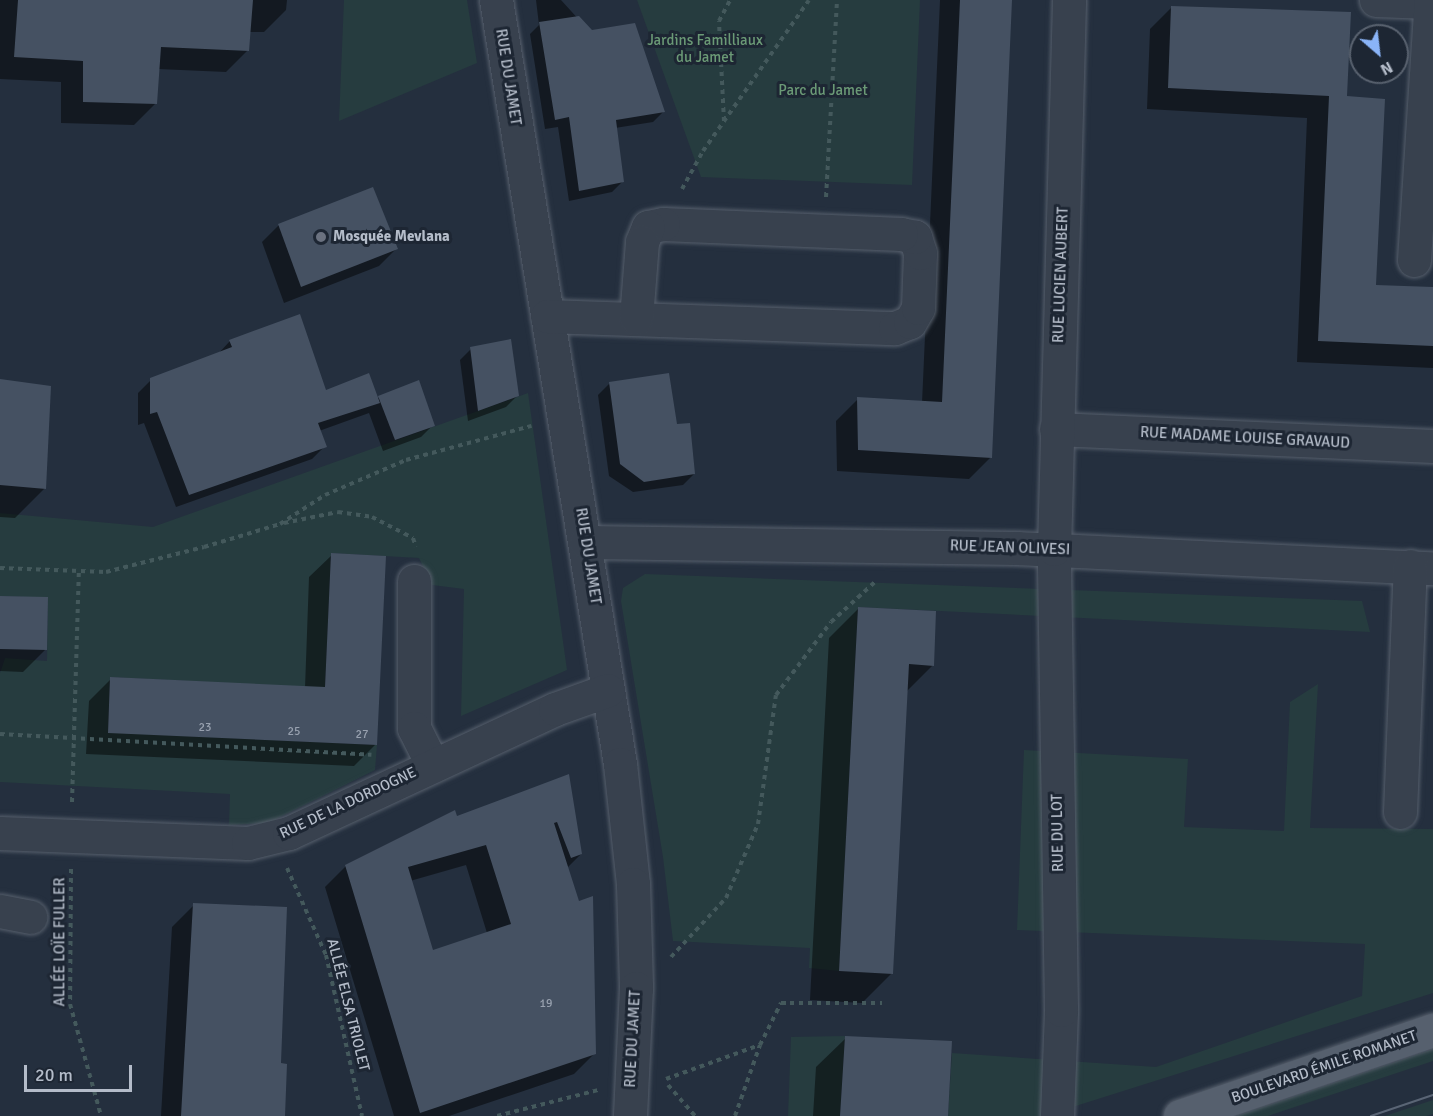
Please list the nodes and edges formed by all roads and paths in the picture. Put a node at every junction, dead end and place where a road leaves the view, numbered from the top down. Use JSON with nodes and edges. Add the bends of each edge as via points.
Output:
{"nodes":[{"id":1,"x":496,"y":0,"type":"edge"},
{"id":2,"x":730,"y":0,"type":"edge"},
{"id":3,"x":808,"y":0,"type":"edge"},
{"id":4,"x":837,"y":0,"type":"edge"},
{"id":5,"x":1069,"y":0,"type":"edge"},
{"id":6,"x":1376,"y":0,"type":"edge"},
{"id":7,"x":1430,"y":1,"type":"edge"},
{"id":8,"x":724,"y":121,"type":"junction"},
{"id":9,"x":663,"y":225,"type":"junction"},
{"id":10,"x":825,"y":231,"type":"junction"},
{"id":11,"x":1414,"y":260,"type":"dead end"},
{"id":12,"x":548,"y":316,"type":"junction"},
{"id":13,"x":636,"y":318,"type":"junction"},
{"id":14,"x":566,"y":416,"type":"junction"},
{"id":15,"x":1056,"y":429,"type":"junction"},
{"id":16,"x":1433,"y":446,"type":"edge"},
{"id":17,"x":280,"y":524,"type":"junction"},
{"id":18,"x":586,"y":542,"type":"junction"},
{"id":19,"x":916,"y":545,"type":"junction"},
{"id":20,"x":1054,"y":549,"type":"junction"},
{"id":21,"x":1421,"y":567,"type":"edge"},
{"id":22,"x":0,"y":568,"type":"edge"},
{"id":23,"x":79,"y":572,"type":"junction"},
{"id":24,"x":414,"y":582,"type":"joint"},
{"id":25,"x":608,"y":690,"type":"junction"},
{"id":26,"x":0,"y":734,"type":"edge"},
{"id":27,"x":74,"y":739,"type":"junction"},
{"id":28,"x":377,"y":755,"type":"dead end"},
{"id":29,"x":432,"y":764,"type":"junction"},
{"id":30,"x":1400,"y":812,"type":"dead end"},
{"id":31,"x":0,"y":833,"type":"edge"},
{"id":32,"x":72,"y":836,"type":"junction"},
{"id":33,"x":272,"y":837,"type":"junction"},
{"id":34,"x":666,"y":962,"type":"dead end"},
{"id":35,"x":882,"y":1003,"type":"dead end"},
{"id":36,"x":1433,"y":1030,"type":"edge"},
{"id":37,"x":760,"y":1045,"type":"junction"},
{"id":38,"x":630,"y":1082,"type":"junction"},
{"id":39,"x":101,"y":1116,"type":"edge"},
{"id":40,"x":362,"y":1116,"type":"edge"},
{"id":41,"x":497,"y":1116,"type":"edge"},
{"id":42,"x":630,"y":1116,"type":"edge"},
{"id":43,"x":695,"y":1116,"type":"edge"},
{"id":44,"x":735,"y":1116,"type":"edge"},
{"id":45,"x":1057,"y":1116,"type":"edge"},
{"id":46,"x":1180,"y":1116,"type":"edge"}],
"edges":[{"from":1,"to":12,"type":"street","name":"RUE DU JAMET"},
{"from":2,"to":8,"type":"path","via":[[719,21]]},
{"from":3,"to":8,"type":"path"},
{"from":4,"to":10,"type":"path"},
{"from":5,"to":15,"type":"street","name":"RUE LUCIEN AUBERT"},
{"from":6,"to":7,"type":"street"},
{"from":7,"to":11,"type":"street"},
{"from":8,"to":9,"type":"path"},
{"from":9,"to":10,"type":"street"},
{"from":9,"to":13,"type":"street","via":[[648,227],[642,242]]},
{"from":10,"to":13,"type":"street","via":[[915,237],[920,253],[918,308],[910,322],[895,328]]},
{"from":12,"to":13,"type":"street"},
{"from":12,"to":14,"type":"street","name":"RUE DU JAMET"},
{"from":14,"to":17,"type":"path","via":[[406,460],[325,495]]},
{"from":14,"to":18,"type":"street","name":"RUE DU JAMET"},
{"from":15,"to":16,"type":"street","name":"RUE MADAME LOUISE GRAVAUD"},
{"from":15,"to":20,"type":"street","name":"RUE LUCIEN AUBERT"},
{"from":17,"to":23,"type":"path","via":[[106,572]]},
{"from":17,"to":24,"type":"path","via":[[338,512],[394,525],[413,538],[419,558]]},
{"from":18,"to":19,"type":"street","name":"RUE JEAN OLIVESI"},
{"from":18,"to":25,"type":"street","name":"RUE DU JAMET"},
{"from":19,"to":20,"type":"street","name":"RUE JEAN OLIVESI"},
{"from":19,"to":34,"type":"path","via":[[831,622],[776,695],[758,824],[726,898]]},
{"from":20,"to":21,"type":"street","name":"RUE JEAN OLIVESI"},
{"from":20,"to":45,"type":"street","name":"RUE DU LOT","via":[[1061,1010]]},
{"from":21,"to":30,"type":"street"},
{"from":22,"to":23,"type":"path"},
{"from":23,"to":27,"type":"path","name":"ALLÉE LOÏE FULLER"},
{"from":24,"to":29,"type":"street","via":[[414,729]]},
{"from":25,"to":29,"type":"street","name":"RUE DE LA DORDOGNE","via":[[568,703]]},
{"from":25,"to":38,"type":"street","name":"RUE DU JAMET","via":[[633,884],[636,988]]},
{"from":26,"to":27,"type":"path"},
{"from":27,"to":28,"type":"path"},
{"from":27,"to":32,"type":"path","name":"ALLÉE LOÏE FULLER"},
{"from":29,"to":33,"type":"street","name":"RUE DE LA DORDOGNE"},
{"from":31,"to":32,"type":"street","name":"RUE DE LA DORDOGNE"},
{"from":32,"to":33,"type":"street","name":"RUE DE LA DORDOGNE","via":[[248,843]]},
{"from":32,"to":39,"type":"path","name":"ALLÉE LOÏE FULLER","via":[[70,1004]]},
{"from":33,"to":40,"type":"path","name":"ALLÉE ELSA TRIOLET","via":[[326,955]]},
{"from":35,"to":37,"type":"path","via":[[781,1003]]},
{"from":36,"to":46,"type":"main road","name":"BOULEVARD ÉMILE ROMANET"},
{"from":37,"to":43,"type":"path","via":[[663,1080]]},
{"from":37,"to":44,"type":"path"},
{"from":38,"to":41,"type":"path"},
{"from":38,"to":42,"type":"street","name":"RUE DU JAMET"}]}
